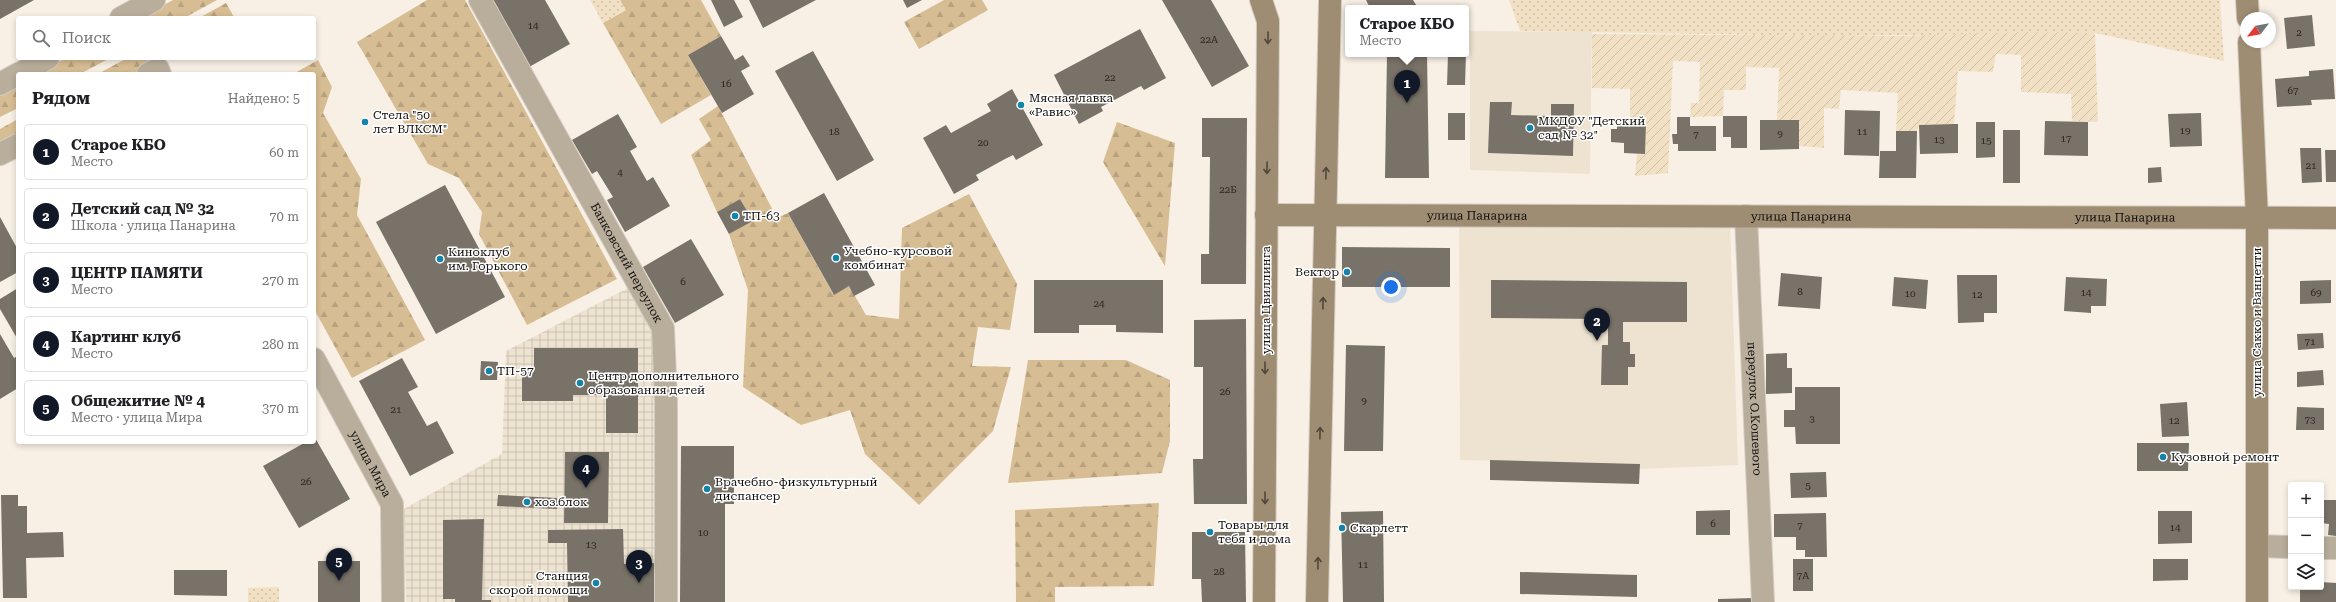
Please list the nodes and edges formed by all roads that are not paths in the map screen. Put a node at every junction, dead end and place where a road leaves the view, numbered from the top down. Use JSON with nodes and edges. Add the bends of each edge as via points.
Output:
{"nodes":[{"id":1,"x":154,"y":0,"type":"edge"},
{"id":2,"x":480,"y":0,"type":"edge"},
{"id":3,"x":1261,"y":0,"type":"edge"},
{"id":4,"x":1330,"y":0,"type":"edge"},
{"id":5,"x":2247,"y":0,"type":"edge"},
{"id":6,"x":2248,"y":12,"type":"edge"},
{"id":7,"x":125,"y":16,"type":"edge"},
{"id":8,"x":2249,"y":48,"type":"edge"},
{"id":9,"x":44,"y":60,"type":"edge"},
{"id":10,"x":22,"y":72,"type":"edge"},
{"id":11,"x":16,"y":75,"type":"edge"},
{"id":12,"x":0,"y":84,"type":"edge"},
{"id":13,"x":16,"y":146,"type":"edge"},
{"id":14,"x":0,"y":154,"type":"edge"},
{"id":15,"x":1266,"y":215,"type":"junction"},
{"id":16,"x":1324,"y":215,"type":"junction"},
{"id":17,"x":1746,"y":216,"type":"junction"},
{"id":18,"x":2257,"y":218,"type":"junction"},
{"id":19,"x":2336,"y":218,"type":"edge"},
{"id":20,"x":316,"y":363,"type":"edge"},
{"id":21,"x":2257,"y":546,"type":"junction"},
{"id":22,"x":2288,"y":547,"type":"edge"},
{"id":23,"x":2324,"y":548,"type":"edge"},
{"id":24,"x":2336,"y":548,"type":"edge"},
{"id":25,"x":393,"y":602,"type":"edge"},
{"id":26,"x":666,"y":602,"type":"edge"},
{"id":27,"x":1264,"y":602,"type":"edge"},
{"id":28,"x":1317,"y":602,"type":"edge"},
{"id":29,"x":1763,"y":602,"type":"edge"},
{"id":30,"x":2257,"y":602,"type":"edge"}],
"edges":[{"from":1,"to":7,"type":"street"},
{"from":2,"to":26,"type":"street","name":"Банковский переулок","via":[[663,328],[666,402]]},
{"from":3,"to":15,"type":"street","name":"улица Цвиллинга","one_way":true,"via":[[1268,21]]},
{"from":16,"to":4,"type":"street","one_way":true},
{"from":5,"to":6,"type":"street"},
{"from":8,"to":18,"type":"street","name":"улица Сакко и Ванцетти"},
{"from":9,"to":10,"type":"street"},
{"from":11,"to":12,"type":"street"},
{"from":13,"to":14,"type":"street"},
{"from":15,"to":16,"type":"street","name":"улица Панарина"},
{"from":15,"to":27,"type":"street","name":"улица Цвиллинга","one_way":true},
{"from":16,"to":17,"type":"street","name":"улица Панарина"},
{"from":28,"to":16,"type":"street","one_way":true},
{"from":17,"to":18,"type":"street","name":"улица Панарина"},
{"from":17,"to":29,"type":"street","name":"переулок О.Кошевого"},
{"from":18,"to":19,"type":"street","name":"улица Панарина"},
{"from":18,"to":21,"type":"street","name":"улица Сакко и Ванцетти"},
{"from":20,"to":25,"type":"street","name":"улица Мира","via":[[392,504]]},
{"from":21,"to":22,"type":"street"},
{"from":21,"to":30,"type":"street","name":"улица Сакко и Ванцетти"},
{"from":23,"to":24,"type":"street"}]}
